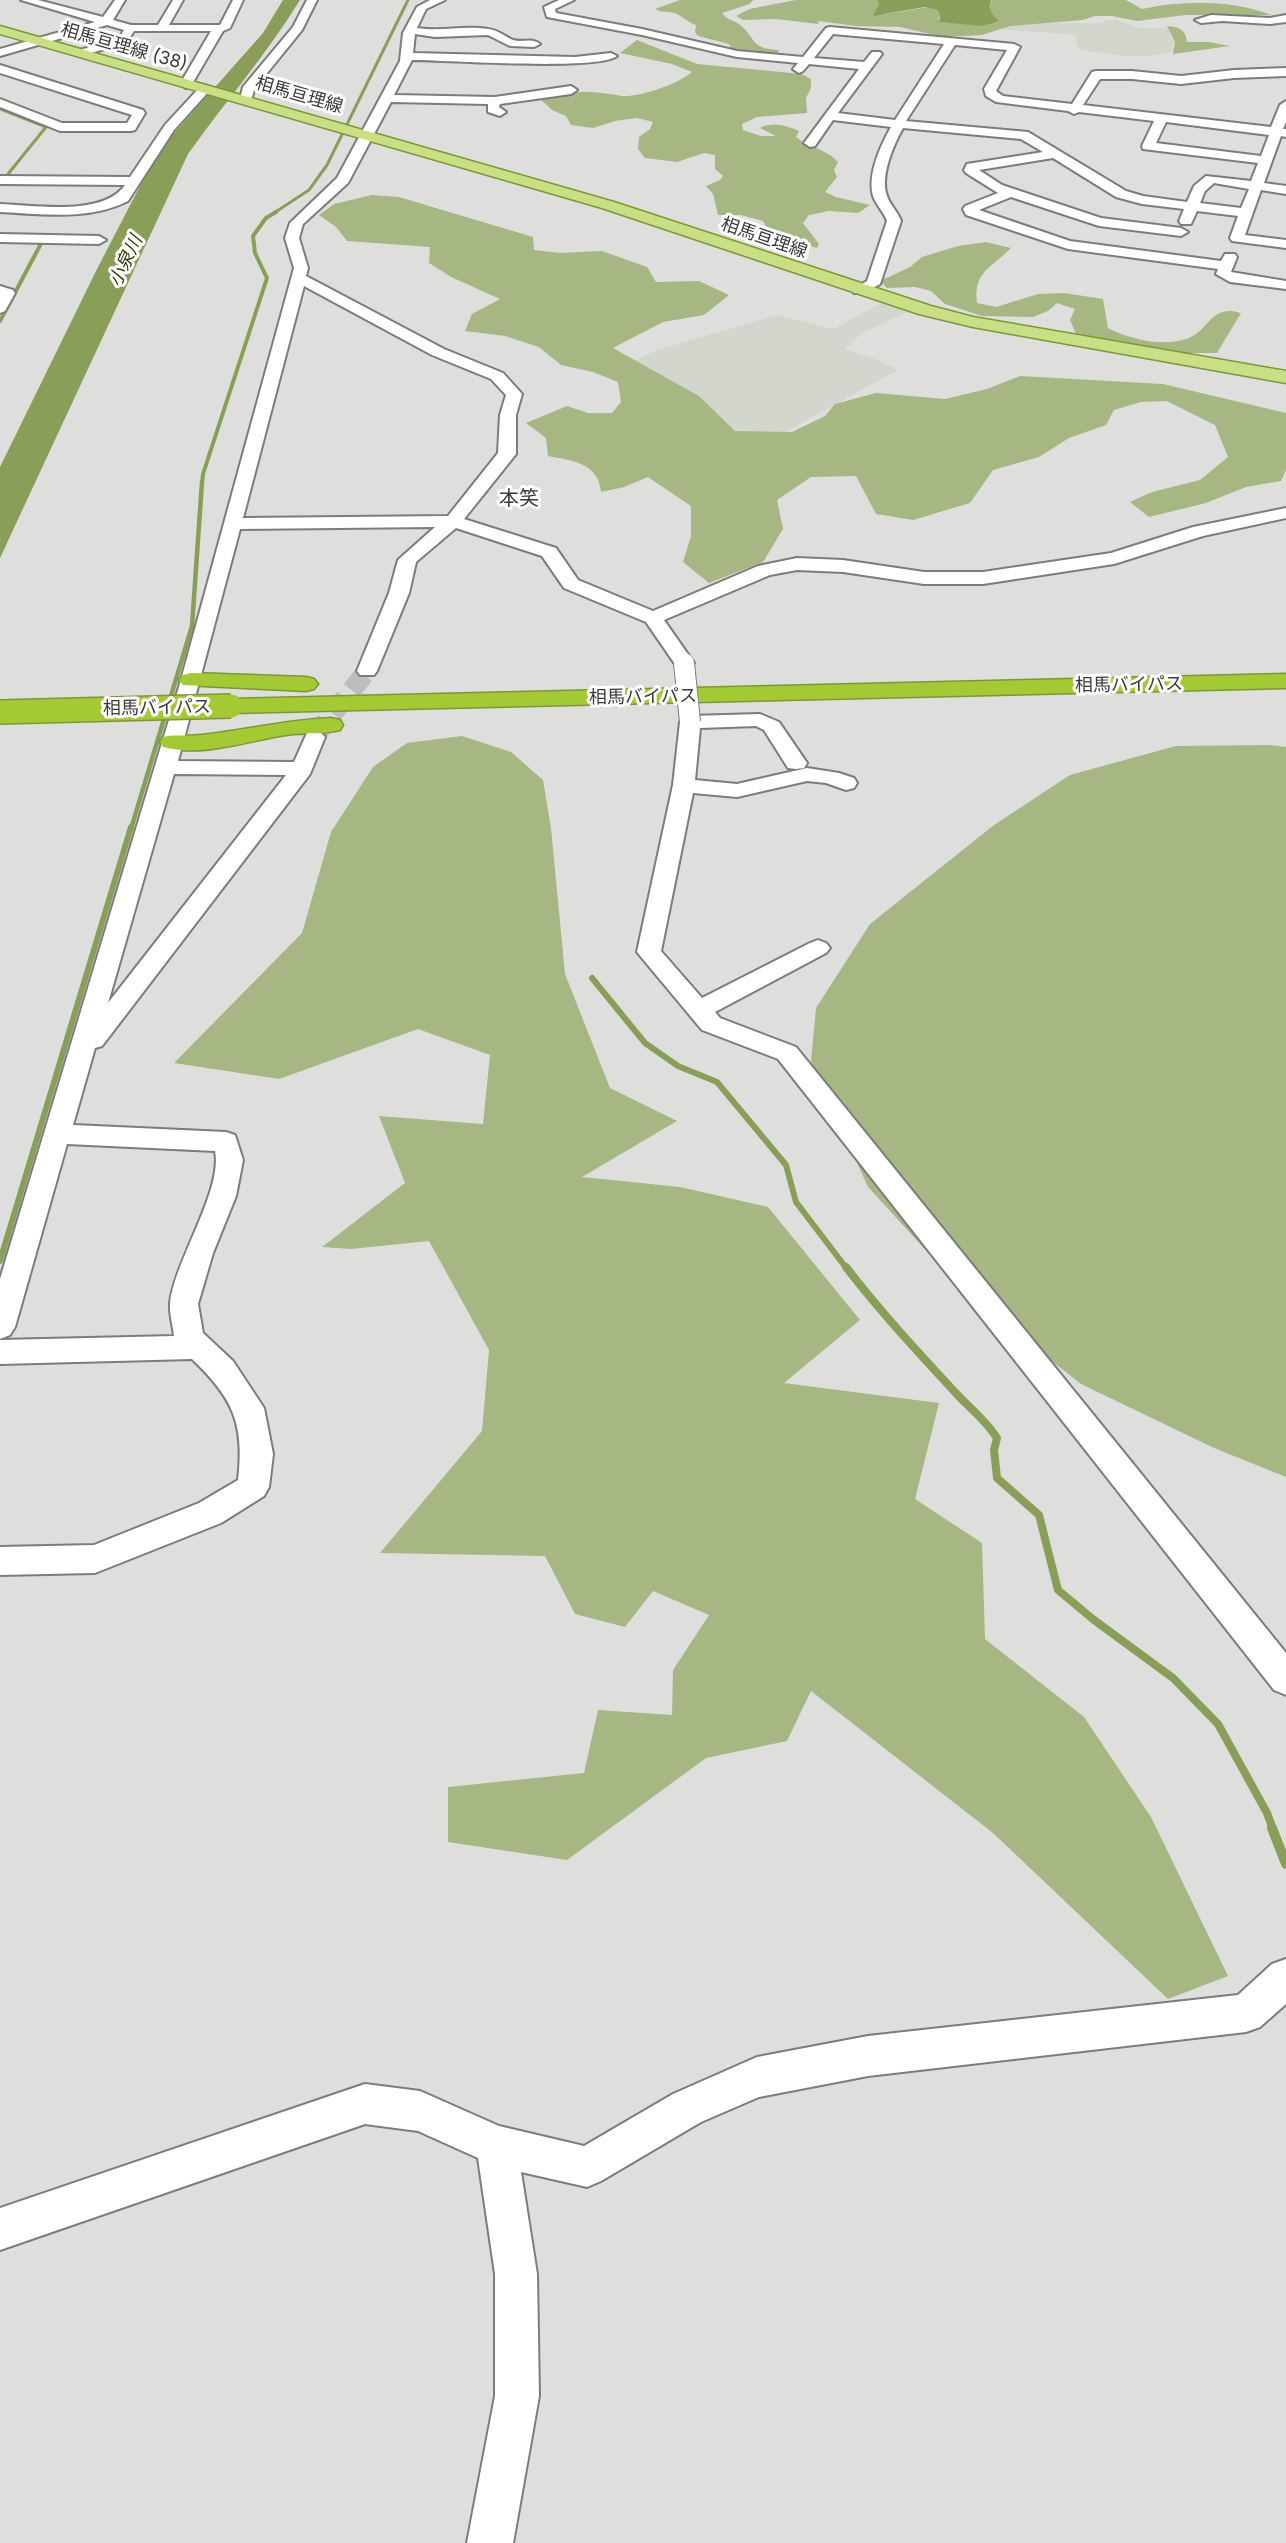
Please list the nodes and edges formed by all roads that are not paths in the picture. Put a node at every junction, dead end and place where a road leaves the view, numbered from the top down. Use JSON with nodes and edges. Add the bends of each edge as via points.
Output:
{"nodes":[{"id":1,"x":26,"y":0,"type":"edge"},
{"id":2,"x":71,"y":0,"type":"edge"},
{"id":3,"x":120,"y":0,"type":"edge"},
{"id":4,"x":178,"y":0,"type":"edge"},
{"id":5,"x":238,"y":0,"type":"edge"},
{"id":6,"x":312,"y":0,"type":"edge"},
{"id":7,"x":440,"y":0,"type":"edge"},
{"id":8,"x":569,"y":0,"type":"edge"},
{"id":9,"x":48,"y":3,"type":"edge"},
{"id":10,"x":63,"y":10,"type":"junction"},
{"id":11,"x":1284,"y":19,"type":"edge"},
{"id":12,"x":1202,"y":20,"type":"dead end"},
{"id":13,"x":106,"y":22,"type":"junction"},
{"id":14,"x":131,"y":28,"type":"junction"},
{"id":15,"x":162,"y":28,"type":"junction"},
{"id":16,"x":219,"y":28,"type":"junction"},
{"id":17,"x":0,"y":30,"type":"edge"},
{"id":18,"x":411,"y":30,"type":"junction"},
{"id":19,"x":1274,"y":32,"type":"dead end"},
{"id":20,"x":890,"y":35,"type":"junction"},
{"id":21,"x":40,"y":41,"type":"junction"},
{"id":22,"x":952,"y":41,"type":"junction"},
{"id":23,"x":534,"y":45,"type":"dead end"},
{"id":24,"x":0,"y":52,"type":"edge"},
{"id":25,"x":81,"y":53,"type":"junction"},
{"id":26,"x":406,"y":56,"type":"junction"},
{"id":27,"x":611,"y":56,"type":"dead end"},
{"id":28,"x":802,"y":64,"type":"junction"},
{"id":29,"x":867,"y":66,"type":"junction"},
{"id":30,"x":0,"y":69,"type":"edge"},
{"id":31,"x":1286,"y":72,"type":"edge"},
{"id":32,"x":186,"y":84,"type":"junction"},
{"id":33,"x":207,"y":90,"type":"junction"},
{"id":34,"x":571,"y":90,"type":"dead end"},
{"id":35,"x":242,"y":98,"type":"junction"},
{"id":36,"x":386,"y":99,"type":"junction"},
{"id":37,"x":0,"y":103,"type":"edge"},
{"id":38,"x":1074,"y":110,"type":"junction"},
{"id":39,"x":1281,"y":114,"type":"edge"},
{"id":40,"x":830,"y":117,"type":"junction"},
{"id":41,"x":1161,"y":119,"type":"junction"},
{"id":42,"x":897,"y":124,"type":"junction"},
{"id":43,"x":1281,"y":133,"type":"edge"},
{"id":44,"x":366,"y":134,"type":"junction"},
{"id":45,"x":810,"y":143,"type":"dead end"},
{"id":46,"x":1056,"y":154,"type":"junction"},
{"id":47,"x":1265,"y":160,"type":"junction"},
{"id":48,"x":1081,"y":169,"type":"junction"},
{"id":49,"x":1058,"y":173,"type":"dead end"},
{"id":50,"x":3,"y":180,"type":"edge"},
{"id":51,"x":135,"y":181,"type":"junction"},
{"id":52,"x":1107,"y":185,"type":"junction"},
{"id":53,"x":1012,"y":186,"type":"junction"},
{"id":54,"x":1256,"y":186,"type":"junction"},
{"id":55,"x":1286,"y":190,"type":"edge"},
{"id":56,"x":1142,"y":200,"type":"junction"},
{"id":57,"x":1192,"y":206,"type":"junction"},
{"id":58,"x":1054,"y":207,"type":"junction"},
{"id":59,"x":0,"y":208,"type":"edge"},
{"id":60,"x":1246,"y":213,"type":"junction"},
{"id":61,"x":1093,"y":220,"type":"junction"},
{"id":62,"x":1181,"y":232,"type":"junction"},
{"id":63,"x":0,"y":238,"type":"edge"},
{"id":64,"x":1237,"y":238,"type":"junction"},
{"id":65,"x":99,"y":240,"type":"dead end"},
{"id":66,"x":1286,"y":244,"type":"edge"},
{"id":67,"x":1169,"y":258,"type":"junction"},
{"id":68,"x":1226,"y":266,"type":"junction"},
{"id":69,"x":299,"y":278,"type":"junction"},
{"id":70,"x":1286,"y":285,"type":"edge"},
{"id":71,"x":0,"y":290,"type":"edge"},
{"id":72,"x":859,"y":290,"type":"junction"},
{"id":73,"x":0,"y":308,"type":"edge"},
{"id":74,"x":1286,"y":377,"type":"edge"},
{"id":75,"x":1286,"y":513,"type":"edge"},
{"id":76,"x":453,"y":520,"type":"junction"},
{"id":77,"x":234,"y":524,"type":"junction"},
{"id":78,"x":653,"y":618,"type":"junction"},
{"id":79,"x":367,"y":671,"type":"tunnel mouth"},
{"id":80,"x":191,"y":680,"type":"junction"},
{"id":81,"x":1286,"y":681,"type":"edge"},
{"id":82,"x":665,"y":697,"type":"junction"},
{"id":83,"x":0,"y":712,"type":"edge"},
{"id":84,"x":690,"y":722,"type":"junction"},
{"id":85,"x":314,"y":737,"type":"tunnel mouth"},
{"id":86,"x":172,"y":742,"type":"junction"},
{"id":87,"x":796,"y":763,"type":"dead end"},
{"id":88,"x":165,"y":767,"type":"junction"},
{"id":89,"x":302,"y":769,"type":"junction"},
{"id":90,"x":846,"y":783,"type":"dead end"},
{"id":91,"x":684,"y":785,"type":"junction"},
{"id":92,"x":818,"y":948,"type":"dead end"},
{"id":93,"x":699,"y":1010,"type":"junction"},
{"id":94,"x":82,"y":1053,"type":"junction"},
{"id":95,"x":58,"y":1134,"type":"junction"},
{"id":96,"x":0,"y":1327,"type":"edge"},
{"id":97,"x":200,"y":1347,"type":"junction"},
{"id":98,"x":0,"y":1353,"type":"edge"},
{"id":99,"x":0,"y":1561,"type":"edge"},
{"id":100,"x":1286,"y":1679,"type":"edge"},
{"id":101,"x":1286,"y":1978,"type":"edge"},
{"id":102,"x":496,"y":2146,"type":"junction"},
{"id":103,"x":0,"y":2229,"type":"edge"},
{"id":104,"x":490,"y":2543,"type":"edge"}],
"edges":[{"from":1,"to":9,"type":"street"},
{"from":2,"to":10,"type":"street"},
{"from":3,"to":13,"type":"street"},
{"from":4,"to":15,"type":"street"},
{"from":5,"to":16,"type":"street","via":[[224,28]]},
{"from":6,"to":35,"type":"street","via":[[298,28]]},
{"from":7,"to":18,"type":"street","via":[[422,7]]},
{"from":8,"to":28,"type":"street","via":[[549,7],[551,15]]},
{"from":9,"to":10,"type":"street"},
{"from":10,"to":13,"type":"street","via":[[83,11]]},
{"from":11,"to":12,"type":"street"},
{"from":11,"to":19,"type":"street","via":[[1273,26]]},
{"from":13,"to":14,"type":"street"},
{"from":13,"to":21,"type":"street"},
{"from":14,"to":15,"type":"street"},
{"from":14,"to":25,"type":"street","via":[[123,40]]},
{"from":15,"to":16,"type":"street"},
{"from":16,"to":32,"type":"street"},
{"from":17,"to":21,"type":"main road","name":"相馬亘理線 (38)"},
{"from":18,"to":23,"type":"street","via":[[440,34],[489,32],[504,36],[510,43]]},
{"from":18,"to":26,"type":"street"},
{"from":20,"to":22,"type":"street"},
{"from":20,"to":28,"type":"street","via":[[830,30]]},
{"from":20,"to":29,"type":"street"},
{"from":21,"to":24,"type":"street"},
{"from":21,"to":25,"type":"main road","name":"相馬亘理線 (38)"},
{"from":22,"to":38,"type":"street","via":[[1014,47],[990,89],[994,96],[1010,102]]},
{"from":22,"to":42,"type":"street"},
{"from":25,"to":32,"type":"main road","name":"相馬亘理線 (38)"},
{"from":26,"to":27,"type":"street","via":[[575,60]]},
{"from":26,"to":36,"type":"street"},
{"from":28,"to":29,"type":"street"},
{"from":29,"to":40,"type":"street"},
{"from":30,"to":37,"type":"street","via":[[139,113],[131,127],[60,127],[37,123]]},
{"from":31,"to":38,"type":"street","via":[[1181,80],[1096,75],[1089,96]]},
{"from":32,"to":33,"type":"main road","name":"相馬亘理線 (38)"},
{"from":33,"to":35,"type":"main road","name":"相馬亘理線 (38)"},
{"from":33,"to":51,"type":"street","via":[[169,128]]},
{"from":34,"to":36,"type":"street","via":[[526,95],[497,106]]},
{"from":35,"to":44,"type":"main road","name":"相馬亘理線"},
{"from":36,"to":44,"type":"street"},
{"from":38,"to":41,"type":"street"},
{"from":39,"to":43,"type":"street"},
{"from":40,"to":42,"type":"street"},
{"from":40,"to":45,"type":"street"},
{"from":41,"to":43,"type":"street"},
{"from":41,"to":47,"type":"street","via":[[1148,146]]},
{"from":42,"to":46,"type":"street","via":[[1017,134]]},
{"from":42,"to":72,"type":"street","via":[[878,180],[880,197],[894,222],[873,284]]},
{"from":43,"to":47,"type":"street"},
{"from":44,"to":69,"type":"street","via":[[343,180],[297,223],[292,238],[301,268]]},
{"from":44,"to":72,"type":"main road","name":"相馬亘理線","via":[[608,205]]},
{"from":46,"to":48,"type":"street"},
{"from":46,"to":53,"type":"street","via":[[970,170],[990,183]]},
{"from":47,"to":54,"type":"street"},
{"from":48,"to":49,"type":"street"},
{"from":48,"to":52,"type":"street"},
{"from":50,"to":51,"type":"street"},
{"from":51,"to":59,"type":"street","via":[[123,198],[96,210]]},
{"from":52,"to":56,"type":"street"},
{"from":52,"to":58,"type":"street"},
{"from":53,"to":58,"type":"street"},
{"from":53,"to":67,"type":"street","via":[[970,208],[971,212],[1068,245]]},
{"from":54,"to":55,"type":"street"},
{"from":54,"to":57,"type":"street","via":[[1211,179],[1199,189]]},
{"from":54,"to":60,"type":"street"},
{"from":56,"to":57,"type":"street"},
{"from":56,"to":61,"type":"street"},
{"from":57,"to":60,"type":"street"},
{"from":57,"to":62,"type":"street"},
{"from":58,"to":61,"type":"street"},
{"from":60,"to":64,"type":"street"},
{"from":61,"to":62,"type":"street"},
{"from":62,"to":67,"type":"street"},
{"from":63,"to":65,"type":"street"},
{"from":64,"to":66,"type":"street"},
{"from":64,"to":68,"type":"street"},
{"from":67,"to":68,"type":"street"},
{"from":68,"to":70,"type":"street","via":[[1223,274],[1230,278]]},
{"from":69,"to":76,"type":"street","via":[[438,352],[497,376],[514,394],[508,415],[507,454]]},
{"from":69,"to":77,"type":"street"},
{"from":71,"to":73,"type":"street","via":[[8,293]]},
{"from":72,"to":74,"type":"main road","name":"相馬亘理線","via":[[973,322]]},
{"from":75,"to":78,"type":"street","via":[[1198,531],[1114,558],[983,578],[924,578],[843,566],[797,564],[765,570]]},
{"from":76,"to":77,"type":"street"},
{"from":76,"to":78,"type":"street","via":[[549,552],[571,584]]},
{"from":76,"to":79,"type":"street","via":[[407,560],[399,593]]},
{"from":77,"to":80,"type":"street"},
{"from":78,"to":84,"type":"street","bridge":true,"via":[[684,663]]},
{"from":80,"to":82,"type":"highway"},
{"from":80,"to":86,"type":"street"},
{"from":81,"to":82,"type":"highway","name":"相馬バイパス"},
{"from":82,"to":83,"type":"highway","name":"相馬バイパス","bridge":true},
{"from":82,"to":86,"type":"highway","via":[[419,722],[293,727],[198,743]]},
{"from":84,"to":87,"type":"street","via":[[760,720],[772,726]]},
{"from":84,"to":91,"type":"street"},
{"from":85,"to":89,"type":"street"},
{"from":86,"to":88,"type":"street"},
{"from":88,"to":89,"type":"street"},
{"from":88,"to":94,"type":"street"},
{"from":89,"to":94,"type":"street"},
{"from":90,"to":91,"type":"street","via":[[828,775],[808,774],[742,790]]},
{"from":91,"to":93,"type":"street","via":[[649,952]]},
{"from":92,"to":93,"type":"street"},
{"from":93,"to":100,"type":"street","via":[[711,1024],[787,1053]]},
{"from":94,"to":95,"type":"street"},
{"from":95,"to":96,"type":"street"},
{"from":95,"to":97,"type":"street","via":[[226,1142],[230,1160],[222,1196],[184,1304],[189,1338]]},
{"from":97,"to":98,"type":"street"},
{"from":97,"to":99,"type":"street","via":[[222,1369],[249,1408],[257,1454],[253,1486],[210,1513],[95,1559]]},
{"from":101,"to":102,"type":"street","via":[[1246,2013],[868,2056],[758,2077],[687,2108],[587,2167]]},
{"from":102,"to":103,"type":"street","via":[[420,2111],[365,2104]]},
{"from":102,"to":104,"type":"street","via":[[516,2274],[517,2396]]}]}
